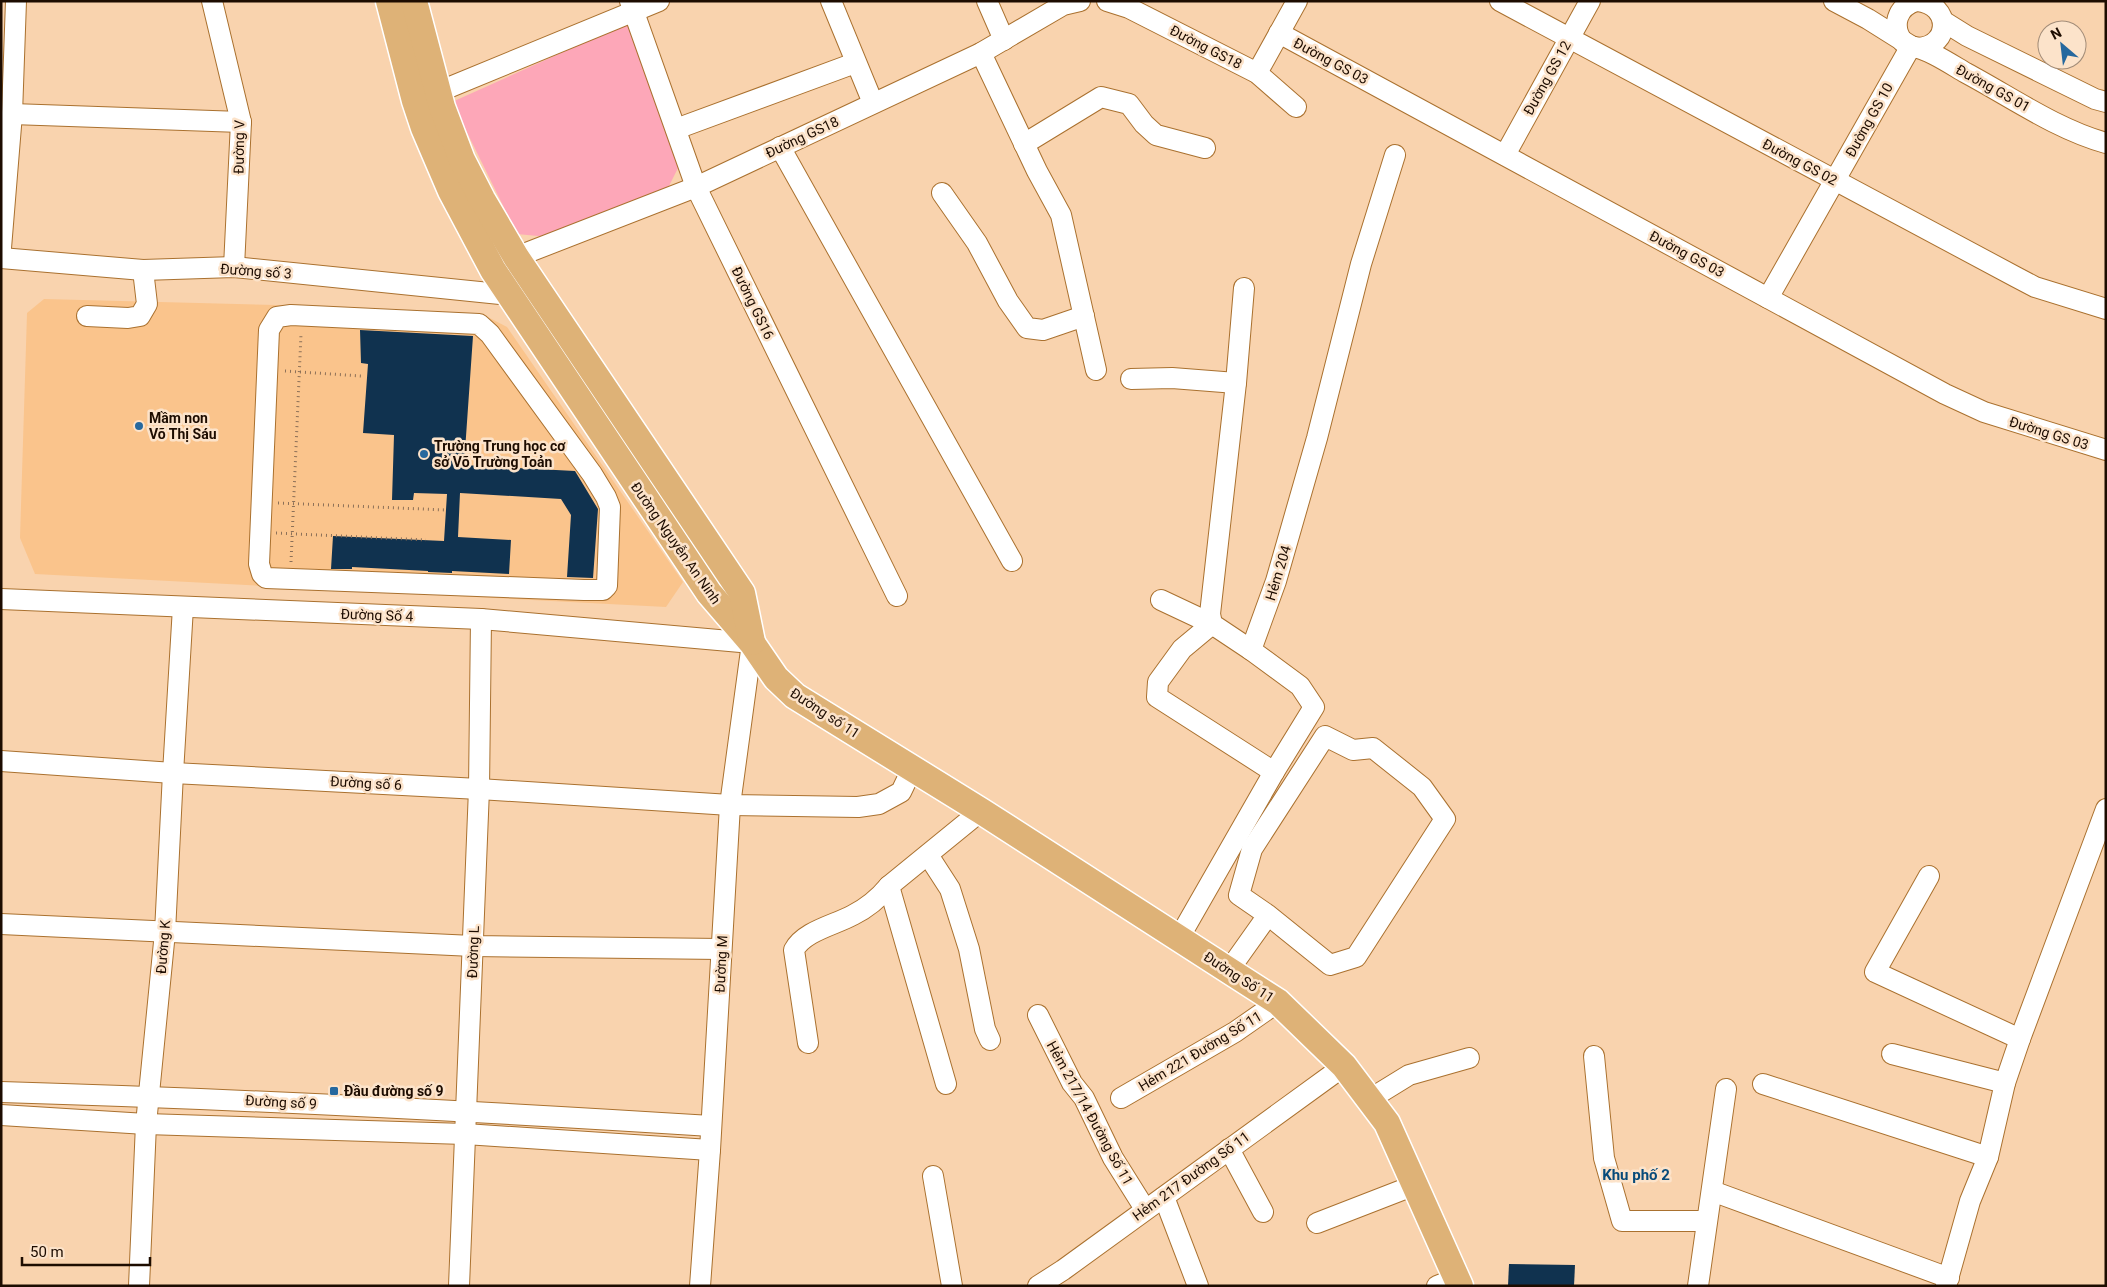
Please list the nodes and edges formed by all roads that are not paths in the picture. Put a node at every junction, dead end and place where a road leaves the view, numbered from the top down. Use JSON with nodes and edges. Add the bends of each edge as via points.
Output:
{"nodes":[{"id":1,"x":16,"y":1,"type":"edge"},
{"id":2,"x":212,"y":1,"type":"edge"},
{"id":3,"x":389,"y":1,"type":"edge"},
{"id":4,"x":414,"y":1,"type":"edge"},
{"id":5,"x":659,"y":1,"type":"edge"},
{"id":6,"x":831,"y":1,"type":"edge"},
{"id":7,"x":987,"y":1,"type":"edge"},
{"id":8,"x":1080,"y":1,"type":"edge"},
{"id":9,"x":1107,"y":1,"type":"edge"},
{"id":10,"x":1297,"y":1,"type":"edge"},
{"id":11,"x":1500,"y":1,"type":"edge"},
{"id":12,"x":1590,"y":1,"type":"edge"},
{"id":13,"x":1834,"y":1,"type":"edge"},
{"id":14,"x":1923,"y":2,"type":"edge"},
{"id":15,"x":632,"y":6,"type":"edge"},
{"id":16,"x":1943,"y":21,"type":"junction"},
{"id":17,"x":1279,"y":33,"type":"junction"},
{"id":18,"x":1569,"y":38,"type":"junction"},
{"id":19,"x":1004,"y":40,"type":"junction"},
{"id":20,"x":1911,"y":45,"type":"junction"},
{"id":21,"x":981,"y":53,"type":"junction"},
{"id":22,"x":855,"y":63,"type":"junction"},
{"id":23,"x":1256,"y":73,"type":"junction"},
{"id":24,"x":438,"y":92,"type":"junction"},
{"id":25,"x":2106,"y":102,"type":"edge"},
{"id":26,"x":872,"y":103,"type":"junction"},
{"id":27,"x":1296,"y":106,"type":"dead end"},
{"id":28,"x":12,"y":114,"type":"junction"},
{"id":29,"x":241,"y":122,"type":"junction"},
{"id":30,"x":676,"y":129,"type":"junction"},
{"id":31,"x":2106,"y":143,"type":"edge"},
{"id":32,"x":1024,"y":144,"type":"junction"},
{"id":33,"x":780,"y":148,"type":"junction"},
{"id":34,"x":1205,"y":148,"type":"dead end"},
{"id":35,"x":1395,"y":155,"type":"dead end"},
{"id":36,"x":1505,"y":155,"type":"junction"},
{"id":37,"x":1835,"y":180,"type":"junction"},
{"id":38,"x":696,"y":187,"type":"junction"},
{"id":39,"x":942,"y":194,"type":"dead end"},
{"id":40,"x":1,"y":248,"type":"edge"},
{"id":41,"x":1,"y":258,"type":"edge"},
{"id":42,"x":504,"y":264,"type":"junction"},
{"id":43,"x":234,"y":267,"type":"junction"},
{"id":44,"x":143,"y":270,"type":"junction"},
{"id":45,"x":1244,"y":288,"type":"dead end"},
{"id":46,"x":510,"y":295,"type":"junction"},
{"id":47,"x":1768,"y":298,"type":"junction"},
{"id":48,"x":2106,"y":309,"type":"edge"},
{"id":49,"x":87,"y":316,"type":"dead end"},
{"id":50,"x":1084,"y":316,"type":"junction"},
{"id":51,"x":1096,"y":370,"type":"dead end"},
{"id":52,"x":1131,"y":379,"type":"dead end"},
{"id":53,"x":1236,"y":382,"type":"junction"},
{"id":54,"x":2106,"y":450,"type":"edge"},
{"id":55,"x":1012,"y":562,"type":"dead end"},
{"id":56,"x":464,"y":586,"type":"junction"},
{"id":57,"x":897,"y":596,"type":"dead end"},
{"id":58,"x":1,"y":599,"type":"edge"},
{"id":59,"x":1161,"y":600,"type":"dead end"},
{"id":60,"x":184,"y":607,"type":"junction"},
{"id":61,"x":459,"y":618,"type":"junction"},
{"id":62,"x":481,"y":619,"type":"junction"},
{"id":63,"x":1212,"y":624,"type":"junction"},
{"id":64,"x":752,"y":643,"type":"junction"},
{"id":65,"x":1251,"y":650,"type":"junction"},
{"id":66,"x":1,"y":761,"type":"edge"},
{"id":67,"x":913,"y":768,"type":"junction"},
{"id":68,"x":1274,"y":772,"type":"junction"},
{"id":69,"x":173,"y":773,"type":"junction"},
{"id":70,"x":479,"y":789,"type":"junction"},
{"id":71,"x":730,"y":805,"type":"junction"},
{"id":72,"x":2106,"y":809,"type":"edge"},
{"id":73,"x":981,"y":811,"type":"junction"},
{"id":74,"x":928,"y":855,"type":"junction"},
{"id":75,"x":1929,"y":876,"type":"dead end"},
{"id":76,"x":890,"y":886,"type":"junction"},
{"id":77,"x":1268,"y":915,"type":"junction"},
{"id":78,"x":1,"y":924,"type":"edge"},
{"id":79,"x":165,"y":932,"type":"junction"},
{"id":80,"x":1179,"y":938,"type":"junction"},
{"id":81,"x":473,"y":946,"type":"junction"},
{"id":82,"x":721,"y":949,"type":"junction"},
{"id":83,"x":1229,"y":970,"type":"junction"},
{"id":84,"x":1278,"y":1002,"type":"junction"},
{"id":85,"x":1038,"y":1015,"type":"dead end"},
{"id":86,"x":2020,"y":1039,"type":"junction"},
{"id":87,"x":990,"y":1040,"type":"dead end"},
{"id":88,"x":808,"y":1043,"type":"dead end"},
{"id":89,"x":1892,"y":1054,"type":"dead end"},
{"id":90,"x":1594,"y":1056,"type":"dead end"},
{"id":91,"x":1469,"y":1058,"type":"dead end"},
{"id":92,"x":1344,"y":1066,"type":"junction"},
{"id":93,"x":2005,"y":1083,"type":"junction"},
{"id":94,"x":946,"y":1084,"type":"dead end"},
{"id":95,"x":1763,"y":1084,"type":"dead end"},
{"id":96,"x":1726,"y":1089,"type":"dead end"},
{"id":97,"x":1,"y":1092,"type":"edge"},
{"id":98,"x":149,"y":1096,"type":"junction"},
{"id":99,"x":1121,"y":1098,"type":"dead end"},
{"id":100,"x":1370,"y":1099,"type":"junction"},
{"id":101,"x":466,"y":1110,"type":"junction"},
{"id":102,"x":1,"y":1115,"type":"edge"},
{"id":103,"x":146,"y":1124,"type":"junction"},
{"id":104,"x":711,"y":1126,"type":"junction"},
{"id":105,"x":465,"y":1134,"type":"junction"},
{"id":106,"x":1229,"y":1149,"type":"junction"},
{"id":107,"x":710,"y":1150,"type":"junction"},
{"id":108,"x":1988,"y":1157,"type":"junction"},
{"id":109,"x":933,"y":1176,"type":"dead end"},
{"id":110,"x":1414,"y":1185,"type":"junction"},
{"id":111,"x":1712,"y":1191,"type":"junction"},
{"id":112,"x":1164,"y":1197,"type":"junction"},
{"id":113,"x":1145,"y":1209,"type":"junction"},
{"id":114,"x":1263,"y":1212,"type":"dead end"},
{"id":115,"x":1706,"y":1220,"type":"junction"},
{"id":116,"x":1317,"y":1223,"type":"dead end"},
{"id":117,"x":1066,"y":1278,"type":"edge"},
{"id":118,"x":1947,"y":1282,"type":"edge"},
{"id":119,"x":1451,"y":1283,"type":"edge"},
{"id":120,"x":139,"y":1286,"type":"edge"},
{"id":121,"x":459,"y":1286,"type":"edge"},
{"id":122,"x":700,"y":1286,"type":"edge"},
{"id":123,"x":952,"y":1286,"type":"edge"},
{"id":124,"x":1038,"y":1286,"type":"edge"},
{"id":125,"x":1198,"y":1286,"type":"edge"},
{"id":126,"x":1698,"y":1286,"type":"edge"}],
"edges":[{"from":1,"to":28,"type":"street"},
{"from":2,"to":29,"type":"street","name":"Đường V"},
{"from":3,"to":42,"type":"main road","name":"Đường Nguyễn An Ninh","via":[[415,101],[451,191]]},
{"from":4,"to":24,"type":"main road","name":"Đường Nguyễn An Ninh"},
{"from":5,"to":15,"type":"street"},
{"from":6,"to":22,"type":"street"},
{"from":7,"to":19,"type":"street"},
{"from":8,"to":19,"type":"street","name":"Đường GS18","via":[[1063,5]]},
{"from":9,"to":23,"type":"street","name":"Đường GS18","via":[[1129,8]]},
{"from":10,"to":17,"type":"street"},
{"from":11,"to":18,"type":"street","name":"Đường GS 02"},
{"from":12,"to":18,"type":"street","name":"Đường GS 12"},
{"from":13,"to":20,"type":"street","name":"Đường GS 01"},
{"from":14,"to":16,"type":"street","via":[[1935,6]]},
{"from":14,"to":20,"type":"street","via":[[1909,3],[1897,17],[1898,35]]},
{"from":15,"to":24,"type":"street"},
{"from":15,"to":30,"type":"street","name":"Đường GS16"},
{"from":16,"to":20,"type":"street","via":[[1943,29],[1933,44]]},
{"from":16,"to":25,"type":"street","via":[[1967,36]]},
{"from":17,"to":23,"type":"street"},
{"from":17,"to":36,"type":"street","name":"Đường GS 03"},
{"from":18,"to":36,"type":"street","name":"Đường GS 12"},
{"from":18,"to":37,"type":"street","name":"Đường GS 02"},
{"from":19,"to":21,"type":"street","name":"Đường GS18"},
{"from":20,"to":31,"type":"street","name":"Đường GS 01","via":[[2080,136]]},
{"from":20,"to":37,"type":"street","name":"Đường GS 10"},
{"from":21,"to":26,"type":"street","name":"Đường GS18"},
{"from":21,"to":32,"type":"street"},
{"from":22,"to":26,"type":"street"},
{"from":22,"to":30,"type":"street"},
{"from":23,"to":27,"type":"street","name":"Đường GS18"},
{"from":24,"to":42,"type":"main road","name":"Đường Nguyễn An Ninh"},
{"from":26,"to":33,"type":"street","name":"Đường GS18"},
{"from":28,"to":29,"type":"street"},
{"from":28,"to":40,"type":"street"},
{"from":29,"to":43,"type":"street","name":"Đường V"},
{"from":30,"to":38,"type":"street","name":"Đường GS16"},
{"from":32,"to":34,"type":"street","via":[[1101,97],[1128,104],[1156,135]]},
{"from":32,"to":50,"type":"street","via":[[1061,215]]},
{"from":33,"to":38,"type":"street","name":"Đường GS18"},
{"from":33,"to":55,"type":"street"},
{"from":35,"to":65,"type":"street","name":"Hẻm 204","via":[[1361,264],[1317,438],[1276,581]]},
{"from":36,"to":47,"type":"street","name":"Đường GS 03"},
{"from":37,"to":47,"type":"street","name":"Đường GS 10"},
{"from":37,"to":48,"type":"street","name":"Đường GS 02","via":[[2035,287]]},
{"from":38,"to":42,"type":"street","name":"Đường GS18"},
{"from":38,"to":57,"type":"street","name":"Đường GS16"},
{"from":39,"to":50,"type":"street","via":[[977,243],[1008,301],[1027,328],[1043,330]]},
{"from":41,"to":44,"type":"street","name":"Đường số 3"},
{"from":42,"to":46,"type":"main road","name":"Đường Nguyễn An Ninh"},
{"from":42,"to":64,"type":"main road","name":"Đường Nguyễn An Ninh","via":[[742,592]]},
{"from":43,"to":44,"type":"street","name":"Đường số 3"},
{"from":43,"to":46,"type":"street","name":"Đường số 3"},
{"from":44,"to":49,"type":"street","via":[[147,304],[140,316]]},
{"from":45,"to":53,"type":"street"},
{"from":46,"to":64,"type":"main road","name":"Đường Nguyễn An Ninh","via":[[708,593]]},
{"from":47,"to":54,"type":"street","name":"Đường GS 03","via":[[1962,403]]},
{"from":50,"to":51,"type":"street"},
{"from":52,"to":53,"type":"street"},
{"from":53,"to":63,"type":"street","via":[[1210,614]]},
{"from":56,"to":56,"type":"street","via":[[603,590],[606,586],[610,507],[592,474],[490,334],[479,324],[277,317],[269,330],[259,564],[262,574],[266,578],[290,580]]},
{"from":56,"to":61,"type":"street"},
{"from":58,"to":60,"type":"street","name":"Đường Số 4"},
{"from":59,"to":63,"type":"street"},
{"from":60,"to":61,"type":"street","name":"Đường Số 4"},
{"from":60,"to":69,"type":"street","name":"Đường K"},
{"from":61,"to":62,"type":"street","name":"Đường Số 4"},
{"from":62,"to":64,"type":"street","name":"Đường Số 4"},
{"from":62,"to":70,"type":"street","name":"Đường L"},
{"from":63,"to":65,"type":"street"},
{"from":63,"to":68,"type":"street","via":[[1182,649],[1158,682],[1157,697]]},
{"from":64,"to":67,"type":"main road","name":"Đường số 11","via":[[776,678],[795,696]]},
{"from":64,"to":71,"type":"street","name":"Đường M"},
{"from":65,"to":68,"type":"street","via":[[1300,686],[1314,707]]},
{"from":66,"to":69,"type":"street","name":"Đường số 6"},
{"from":67,"to":71,"type":"street","name":"Đường số 6","via":[[901,792],[879,804],[858,807]]},
{"from":67,"to":73,"type":"main road","name":"Đường Số 11"},
{"from":68,"to":80,"type":"street"},
{"from":69,"to":70,"type":"street","name":"Đường số 6"},
{"from":69,"to":79,"type":"street","name":"Đường K"},
{"from":70,"to":71,"type":"street","name":"Đường số 6"},
{"from":70,"to":81,"type":"street","name":"Đường L"},
{"from":71,"to":82,"type":"street","name":"Đường M"},
{"from":72,"to":86,"type":"street"},
{"from":73,"to":74,"type":"street"},
{"from":73,"to":80,"type":"main road","name":"Đường Số 11"},
{"from":74,"to":76,"type":"street"},
{"from":74,"to":87,"type":"street","via":[[950,889],[969,948]]},
{"from":75,"to":86,"type":"street","via":[[1875,972]]},
{"from":76,"to":88,"type":"street","via":[[878,899],[854,915],[803,939],[794,950]]},
{"from":76,"to":94,"type":"street"},
{"from":77,"to":77,"type":"street","via":[[1239,895],[1252,849],[1325,736],[1353,750],[1373,748],[1422,787],[1445,819],[1356,957],[1330,965]]},
{"from":77,"to":83,"type":"street"},
{"from":78,"to":79,"type":"street"},
{"from":79,"to":81,"type":"street"},
{"from":79,"to":98,"type":"street","name":"Đường K"},
{"from":80,"to":83,"type":"main road","name":"Đường Số 11"},
{"from":81,"to":82,"type":"street"},
{"from":81,"to":101,"type":"street","name":"Đường L"},
{"from":82,"to":104,"type":"street","name":"Đường M"},
{"from":83,"to":84,"type":"main road","name":"Đường Số 11"},
{"from":84,"to":92,"type":"main road","name":"Đường Số 11"},
{"from":84,"to":99,"type":"street","name":"Hẻm 221 Đường Số 11","via":[[1235,1032]]},
{"from":85,"to":113,"type":"street","name":"Hẻm 217/14 Đường Số 11","via":[[1117,1165]]},
{"from":86,"to":93,"type":"street"},
{"from":89,"to":93,"type":"street"},
{"from":90,"to":115,"type":"street","via":[[1604,1158],[1622,1221]]},
{"from":91,"to":100,"type":"street","via":[[1409,1075]]},
{"from":92,"to":100,"type":"main road","name":"Đường Số 11"},
{"from":92,"to":106,"type":"street","name":"Hẻm 217 Đường Số 11"},
{"from":93,"to":108,"type":"street"},
{"from":95,"to":108,"type":"street"},
{"from":96,"to":111,"type":"street"},
{"from":97,"to":98,"type":"street","name":"Đường số 9"},
{"from":98,"to":101,"type":"street","name":"Đường số 9"},
{"from":98,"to":103,"type":"street","name":"Đường K"},
{"from":100,"to":110,"type":"main road","name":"Đường Số 11","via":[[1387,1123]]},
{"from":101,"to":104,"type":"street","name":"Đường số 9"},
{"from":101,"to":105,"type":"street","name":"Đường L"},
{"from":102,"to":103,"type":"street","name":"Đường số 9"},
{"from":103,"to":105,"type":"street","name":"Đường số 9"},
{"from":103,"to":120,"type":"street","name":"Đường K"},
{"from":104,"to":107,"type":"street","name":"Đường M"},
{"from":105,"to":107,"type":"street","name":"Đường số 9"},
{"from":105,"to":121,"type":"street","name":"Đường L"},
{"from":106,"to":112,"type":"street","name":"Hẻm 217 Đường Số 11"},
{"from":106,"to":114,"type":"street"},
{"from":107,"to":122,"type":"street","name":"Đường M"},
{"from":108,"to":118,"type":"street","via":[[1970,1200]]},
{"from":109,"to":123,"type":"street"},
{"from":110,"to":116,"type":"street"},
{"from":110,"to":119,"type":"main road","name":"Đường Số 11"},
{"from":111,"to":115,"type":"street"},
{"from":111,"to":118,"type":"street"},
{"from":112,"to":113,"type":"street","name":"Hẻm 217 Đường Số 11"},
{"from":112,"to":125,"type":"street"},
{"from":113,"to":117,"type":"street","name":"Hẻm 217 Đường Số 11"},
{"from":115,"to":126,"type":"street"},
{"from":117,"to":124,"type":"street","name":"Hẻm 217 Đường Số 11"}]}
